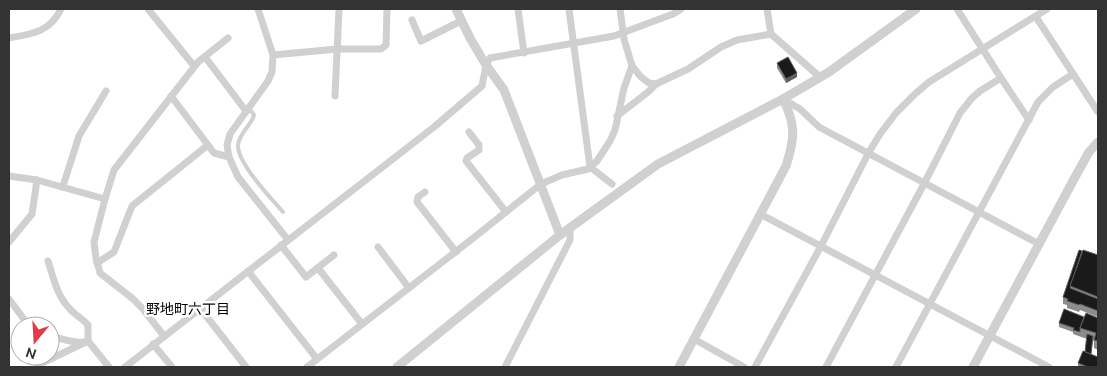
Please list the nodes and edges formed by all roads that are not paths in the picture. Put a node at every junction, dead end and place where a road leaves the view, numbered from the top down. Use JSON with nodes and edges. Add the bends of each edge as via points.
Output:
{"nodes":[{"id":1,"x":61,"y":9,"type":"edge"},
{"id":2,"x":148,"y":9,"type":"edge"},
{"id":3,"x":258,"y":9,"type":"edge"},
{"id":4,"x":338,"y":9,"type":"edge"},
{"id":5,"x":387,"y":9,"type":"edge"},
{"id":6,"x":456,"y":9,"type":"edge"},
{"id":7,"x":518,"y":9,"type":"edge"},
{"id":8,"x":569,"y":9,"type":"edge"},
{"id":9,"x":620,"y":9,"type":"edge"},
{"id":10,"x":681,"y":9,"type":"edge"},
{"id":11,"x":767,"y":9,"type":"edge"},
{"id":12,"x":916,"y":9,"type":"edge"},
{"id":13,"x":957,"y":9,"type":"edge"},
{"id":14,"x":1048,"y":9,"type":"edge"},
{"id":15,"x":673,"y":11,"type":"edge"},
{"id":16,"x":1036,"y":17,"type":"junction"},
{"id":17,"x":412,"y":20,"type":"dead end"},
{"id":18,"x":461,"y":21,"type":"junction"},
{"id":19,"x":624,"y":33,"type":"junction"},
{"id":20,"x":771,"y":34,"type":"junction"},
{"id":21,"x":9,"y":38,"type":"edge"},
{"id":22,"x":228,"y":38,"type":"dead end"},
{"id":23,"x":574,"y":44,"type":"junction"},
{"id":24,"x":982,"y":48,"type":"junction"},
{"id":25,"x":337,"y":49,"type":"junction"},
{"id":26,"x":524,"y":53,"type":"junction"},
{"id":27,"x":273,"y":55,"type":"junction"},
{"id":28,"x":205,"y":57,"type":"junction"},
{"id":29,"x":486,"y":65,"type":"junction"},
{"id":30,"x":194,"y":66,"type":"junction"},
{"id":31,"x":632,"y":66,"type":"junction"},
{"id":32,"x":1072,"y":74,"type":"junction"},
{"id":33,"x":820,"y":77,"type":"junction"},
{"id":34,"x":1001,"y":78,"type":"junction"},
{"id":35,"x":656,"y":84,"type":"junction"},
{"id":36,"x":106,"y":91,"type":"dead end"},
{"id":37,"x":171,"y":96,"type":"junction"},
{"id":38,"x":335,"y":96,"type":"dead end"},
{"id":39,"x":783,"y":99,"type":"junction"},
{"id":40,"x":247,"y":109,"type":"junction"},
{"id":41,"x":1098,"y":112,"type":"edge"},
{"id":42,"x":617,"y":116,"type":"junction"},
{"id":43,"x":1029,"y":120,"type":"junction"},
{"id":44,"x":469,"y":132,"type":"dead end"},
{"id":45,"x":1098,"y":142,"type":"edge"},
{"id":46,"x":208,"y":145,"type":"junction"},
{"id":47,"x":869,"y":152,"type":"junction"},
{"id":48,"x":229,"y":157,"type":"junction"},
{"id":49,"x":590,"y":167,"type":"junction"},
{"id":50,"x":9,"y":176,"type":"edge"},
{"id":51,"x":37,"y":180,"type":"junction"},
{"id":52,"x":925,"y":182,"type":"junction"},
{"id":53,"x":541,"y":184,"type":"junction"},
{"id":54,"x":612,"y":184,"type":"dead end"},
{"id":55,"x":63,"y":186,"type":"junction"},
{"id":56,"x":425,"y":192,"type":"dead end"},
{"id":57,"x":105,"y":199,"type":"junction"},
{"id":58,"x":980,"y":211,"type":"junction"},
{"id":59,"x":283,"y":212,"type":"dead end"},
{"id":60,"x":506,"y":212,"type":"junction"},
{"id":61,"x":760,"y":214,"type":"junction"},
{"id":62,"x":570,"y":228,"type":"junction"},
{"id":63,"x":560,"y":235,"type":"junction"},
{"id":64,"x":288,"y":240,"type":"junction"},
{"id":65,"x":9,"y":242,"type":"edge"},
{"id":66,"x":1039,"y":244,"type":"junction"},
{"id":67,"x":281,"y":245,"type":"junction"},
{"id":68,"x":821,"y":246,"type":"junction"},
{"id":69,"x":378,"y":247,"type":"dead end"},
{"id":70,"x":456,"y":252,"type":"junction"},
{"id":71,"x":334,"y":255,"type":"dead end"},
{"id":72,"x":48,"y":261,"type":"dead end"},
{"id":73,"x":97,"y":264,"type":"junction"},
{"id":74,"x":318,"y":268,"type":"junction"},
{"id":75,"x":248,"y":271,"type":"junction"},
{"id":76,"x":875,"y":276,"type":"junction"},
{"id":77,"x":409,"y":288,"type":"junction"},
{"id":78,"x":10,"y":302,"type":"edge"},
{"id":79,"x":930,"y":304,"type":"junction"},
{"id":80,"x":200,"y":308,"type":"junction"},
{"id":81,"x":21,"y":316,"type":"edge"},
{"id":82,"x":362,"y":324,"type":"junction"},
{"id":83,"x":164,"y":336,"type":"junction"},
{"id":84,"x":990,"y":336,"type":"junction"},
{"id":85,"x":60,"y":339,"type":"edge"},
{"id":86,"x":694,"y":340,"type":"junction"},
{"id":87,"x":88,"y":341,"type":"junction"},
{"id":88,"x":153,"y":344,"type":"junction"},
{"id":89,"x":317,"y":359,"type":"junction"},
{"id":90,"x":37,"y":367,"type":"edge"},
{"id":91,"x":109,"y":367,"type":"edge"},
{"id":92,"x":125,"y":367,"type":"edge"},
{"id":93,"x":172,"y":367,"type":"edge"},
{"id":94,"x":246,"y":367,"type":"edge"},
{"id":95,"x":307,"y":367,"type":"edge"},
{"id":96,"x":397,"y":367,"type":"edge"},
{"id":97,"x":505,"y":367,"type":"edge"},
{"id":98,"x":679,"y":367,"type":"edge"},
{"id":99,"x":744,"y":367,"type":"edge"},
{"id":100,"x":755,"y":367,"type":"edge"},
{"id":101,"x":826,"y":367,"type":"edge"},
{"id":102,"x":896,"y":367,"type":"edge"},
{"id":103,"x":973,"y":367,"type":"edge"},
{"id":104,"x":1049,"y":367,"type":"edge"}],
"edges":[{"from":1,"to":21,"type":"street","via":[[50,26]]},
{"from":2,"to":30,"type":"street"},
{"from":3,"to":27,"type":"street"},
{"from":4,"to":25,"type":"street"},
{"from":5,"to":25,"type":"street","via":[[386,45],[381,50]]},
{"from":6,"to":18,"type":"street"},
{"from":7,"to":26,"type":"street"},
{"from":8,"to":23,"type":"street"},
{"from":9,"to":19,"type":"street"},
{"from":10,"to":15,"type":"street"},
{"from":11,"to":20,"type":"street"},
{"from":12,"to":33,"type":"street"},
{"from":13,"to":24,"type":"street"},
{"from":14,"to":16,"type":"street"},
{"from":15,"to":19,"type":"street"},
{"from":16,"to":24,"type":"street"},
{"from":16,"to":32,"type":"street"},
{"from":17,"to":18,"type":"street","via":[[421,41]]},
{"from":18,"to":29,"type":"street"},
{"from":19,"to":23,"type":"street"},
{"from":19,"to":31,"type":"street"},
{"from":20,"to":33,"type":"street"},
{"from":20,"to":35,"type":"street","via":[[737,40]]},
{"from":22,"to":28,"type":"street"},
{"from":23,"to":26,"type":"street"},
{"from":23,"to":49,"type":"street"},
{"from":24,"to":34,"type":"street"},
{"from":24,"to":47,"type":"street","via":[[915,94],[891,120]]},
{"from":25,"to":27,"type":"street"},
{"from":25,"to":38,"type":"street"},
{"from":26,"to":29,"type":"street","via":[[490,58]]},
{"from":27,"to":40,"type":"street","via":[[268,81]]},
{"from":28,"to":30,"type":"street"},
{"from":28,"to":40,"type":"street"},
{"from":29,"to":53,"type":"street","via":[[504,90]]},
{"from":29,"to":64,"type":"street","via":[[482,86]]},
{"from":30,"to":37,"type":"street"},
{"from":31,"to":35,"type":"street","via":[[649,83]]},
{"from":31,"to":42,"type":"street"},
{"from":32,"to":41,"type":"street"},
{"from":32,"to":43,"type":"street","via":[[1038,102]]},
{"from":33,"to":39,"type":"street"},
{"from":34,"to":43,"type":"street"},
{"from":34,"to":52,"type":"street","via":[[980,91],[960,113]]},
{"from":35,"to":42,"type":"street"},
{"from":36,"to":55,"type":"street","via":[[79,136]]},
{"from":37,"to":46,"type":"street"},
{"from":37,"to":57,"type":"street","via":[[114,170]]},
{"from":39,"to":47,"type":"street","via":[[800,108],[820,127]]},
{"from":39,"to":61,"type":"street","via":[[792,121],[791,149],[786,166]]},
{"from":39,"to":62,"type":"street","via":[[658,164]]},
{"from":40,"to":48,"type":"street","via":[[230,134],[227,144]]},
{"from":40,"to":59,"type":"lane","via":[[254,115],[241,135],[238,145],[240,156]]},
{"from":42,"to":49,"type":"street","via":[[610,141]]},
{"from":43,"to":58,"type":"street"},
{"from":44,"to":60,"type":"street","via":[[480,145],[479,150],[466,161]]},
{"from":45,"to":66,"type":"street","via":[[1089,152]]},
{"from":46,"to":48,"type":"street","via":[[214,153]]},
{"from":46,"to":73,"type":"street","via":[[132,206],[114,252]]},
{"from":47,"to":52,"type":"street"},
{"from":47,"to":68,"type":"street"},
{"from":48,"to":64,"type":"street","via":[[238,177]]},
{"from":49,"to":53,"type":"street"},
{"from":49,"to":54,"type":"street"},
{"from":50,"to":51,"type":"street"},
{"from":51,"to":55,"type":"street"},
{"from":51,"to":65,"type":"street","via":[[32,214]]},
{"from":52,"to":58,"type":"street"},
{"from":52,"to":76,"type":"street"},
{"from":53,"to":60,"type":"street"},
{"from":53,"to":63,"type":"street"},
{"from":55,"to":57,"type":"street"},
{"from":56,"to":70,"type":"street","via":[[418,197],[418,202]]},
{"from":57,"to":73,"type":"street","via":[[94,242]]},
{"from":58,"to":66,"type":"street"},
{"from":58,"to":79,"type":"street"},
{"from":60,"to":70,"type":"street"},
{"from":61,"to":68,"type":"street"},
{"from":61,"to":86,"type":"street"},
{"from":62,"to":63,"type":"street"},
{"from":62,"to":97,"type":"street","via":[[570,240]]},
{"from":63,"to":96,"type":"street"},
{"from":64,"to":67,"type":"street"},
{"from":66,"to":84,"type":"street"},
{"from":67,"to":74,"type":"street","via":[[306,277]]},
{"from":67,"to":75,"type":"street"},
{"from":68,"to":76,"type":"street"},
{"from":68,"to":100,"type":"street"},
{"from":69,"to":77,"type":"street"},
{"from":70,"to":77,"type":"street"},
{"from":71,"to":74,"type":"street"},
{"from":72,"to":87,"type":"street","via":[[62,299],[88,325]]},
{"from":73,"to":83,"type":"street","via":[[100,274],[132,298]]},
{"from":74,"to":82,"type":"street"},
{"from":75,"to":80,"type":"street"},
{"from":75,"to":89,"type":"street"},
{"from":76,"to":79,"type":"street"},
{"from":76,"to":101,"type":"street"},
{"from":77,"to":82,"type":"street"},
{"from":78,"to":81,"type":"street"},
{"from":79,"to":84,"type":"street"},
{"from":79,"to":102,"type":"street"},
{"from":80,"to":83,"type":"street"},
{"from":80,"to":94,"type":"street"},
{"from":82,"to":89,"type":"street"},
{"from":83,"to":88,"type":"street"},
{"from":84,"to":103,"type":"street"},
{"from":84,"to":104,"type":"street"},
{"from":85,"to":87,"type":"street","via":[[77,343]]},
{"from":86,"to":98,"type":"street"},
{"from":86,"to":99,"type":"street"},
{"from":87,"to":90,"type":"street"},
{"from":87,"to":91,"type":"street"},
{"from":88,"to":92,"type":"street"},
{"from":88,"to":93,"type":"street"},
{"from":89,"to":95,"type":"street"}]}
